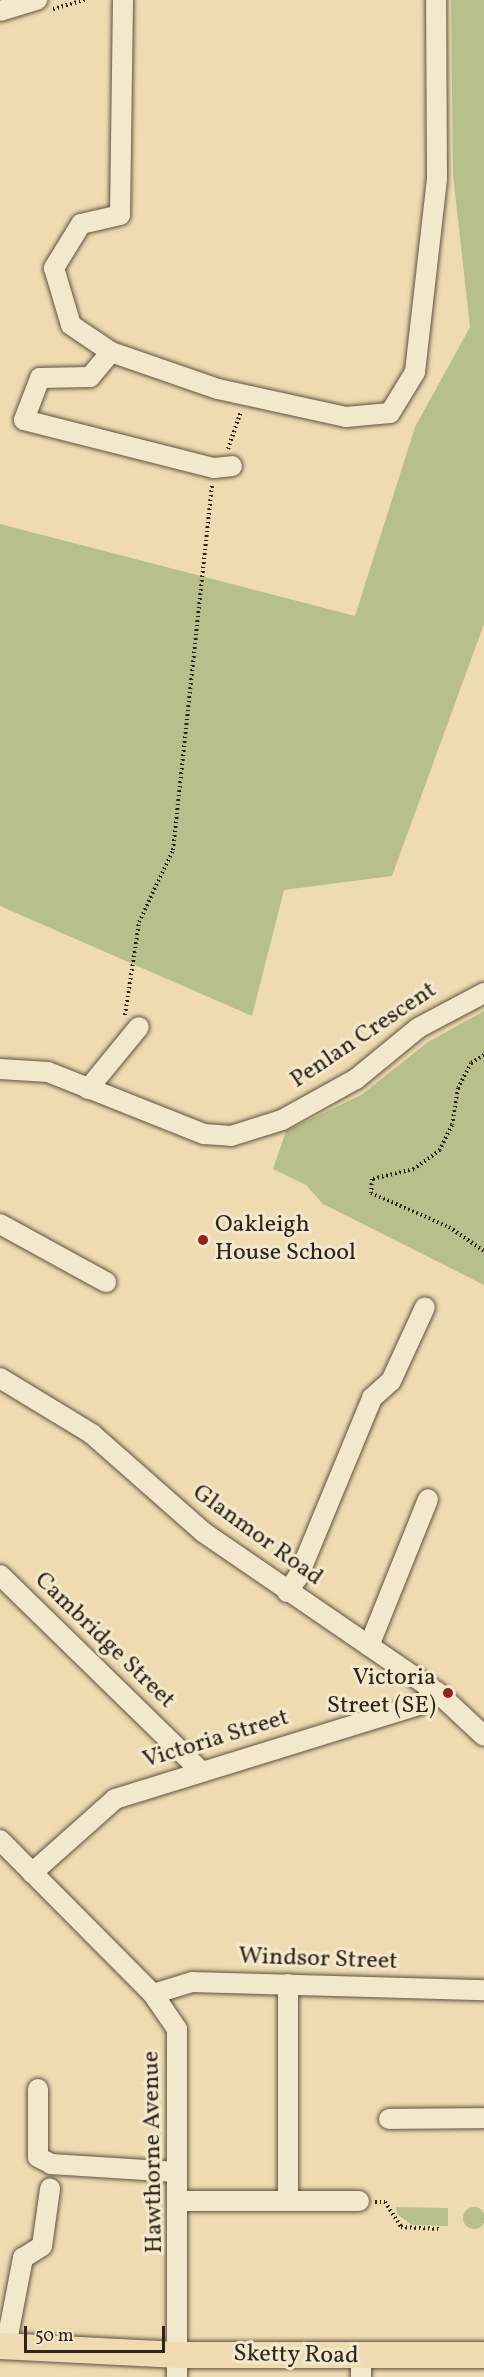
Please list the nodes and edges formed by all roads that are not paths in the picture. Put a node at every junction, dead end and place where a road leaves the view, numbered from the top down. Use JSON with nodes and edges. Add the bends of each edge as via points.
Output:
{"nodes":[{"id":1,"x":38,"y":0,"type":"edge"},
{"id":2,"x":123,"y":0,"type":"edge"},
{"id":3,"x":436,"y":0,"type":"edge"},
{"id":4,"x":0,"y":11,"type":"edge"},
{"id":5,"x":111,"y":352,"type":"junction"},
{"id":6,"x":223,"y":467,"type":"road end"},
{"id":7,"x":484,"y":993,"type":"edge"},
{"id":8,"x":139,"y":1027,"type":"dead end"},
{"id":9,"x":0,"y":1069,"type":"edge"},
{"id":10,"x":88,"y":1089,"type":"junction"},
{"id":11,"x":0,"y":1224,"type":"edge"},
{"id":12,"x":106,"y":1282,"type":"dead end"},
{"id":13,"x":425,"y":1307,"type":"dead end"},
{"id":14,"x":0,"y":1378,"type":"edge"},
{"id":15,"x":428,"y":1499,"type":"dead end"},
{"id":16,"x":0,"y":1575,"type":"edge"},
{"id":17,"x":286,"y":1592,"type":"junction"},
{"id":18,"x":369,"y":1646,"type":"junction"},
{"id":19,"x":437,"y":1692,"type":"junction"},
{"id":20,"x":484,"y":1734,"type":"edge"},
{"id":21,"x":199,"y":1769,"type":"junction"},
{"id":22,"x":0,"y":1840,"type":"edge"},
{"id":23,"x":0,"y":1860,"type":"edge"},
{"id":24,"x":32,"y":1874,"type":"junction"},
{"id":25,"x":288,"y":1984,"type":"junction"},
{"id":26,"x":484,"y":1990,"type":"edge"},
{"id":27,"x":153,"y":1994,"type":"junction"},
{"id":28,"x":38,"y":2089,"type":"dead end"},
{"id":29,"x":484,"y":2118,"type":"edge"},
{"id":30,"x":389,"y":2119,"type":"dead end"},
{"id":31,"x":177,"y":2172,"type":"junction"},
{"id":32,"x":50,"y":2189,"type":"dead end"},
{"id":33,"x":178,"y":2201,"type":"junction"},
{"id":34,"x":288,"y":2201,"type":"junction"},
{"id":35,"x":359,"y":2201,"type":"road end"},
{"id":36,"x":3,"y":2346,"type":"edge"},
{"id":37,"x":484,"y":2355,"type":"edge"},
{"id":38,"x":178,"y":2366,"type":"edge"},
{"id":39,"x":361,"y":2367,"type":"edge"}],
"edges":[{"from":1,"to":4,"type":"street"},
{"from":2,"to":5,"type":"street","via":[[120,215],[81,224],[54,267],[71,325]]},
{"from":3,"to":5,"type":"street","via":[[437,179],[415,372],[390,413],[346,417],[245,395]]},
{"from":5,"to":6,"type":"street","via":[[90,377],[40,378],[24,420]]},
{"from":7,"to":10,"type":"street","name":"Penlan Crescent","via":[[418,1028],[356,1079],[310,1105],[282,1120],[231,1136],[204,1134]]},
{"from":8,"to":10,"type":"street"},
{"from":9,"to":10,"type":"street","name":"Penlan Crescent","via":[[48,1072]]},
{"from":11,"to":12,"type":"street"},
{"from":13,"to":17,"type":"street","via":[[391,1381],[372,1398],[298,1577]]},
{"from":14,"to":17,"type":"street","name":"Glanmor Road","via":[[92,1434],[203,1532]]},
{"from":15,"to":18,"type":"street"},
{"from":16,"to":21,"type":"street","name":"Cambridge Street"},
{"from":17,"to":18,"type":"street","name":"Glanmor Road"},
{"from":18,"to":19,"type":"street","name":"Glanmor Road"},
{"from":19,"to":20,"type":"street","name":"Glanmor Road"},
{"from":19,"to":21,"type":"street","name":"Victoria Street","via":[[419,1705]]},
{"from":21,"to":24,"type":"street","name":"Victoria Street","via":[[115,1799]]},
{"from":22,"to":24,"type":"street","name":"Hawthorne Avenue"},
{"from":23,"to":24,"type":"street"},
{"from":24,"to":27,"type":"street","name":"Hawthorne Avenue"},
{"from":25,"to":26,"type":"street","name":"Windsor Street"},
{"from":25,"to":27,"type":"street","name":"Windsor Street","via":[[192,1982]]},
{"from":25,"to":34,"type":"street"},
{"from":27,"to":31,"type":"street","name":"Hawthorne Avenue","via":[[177,2029]]},
{"from":28,"to":31,"type":"street","via":[[38,2157],[51,2164]]},
{"from":29,"to":30,"type":"street"},
{"from":31,"to":33,"type":"street","name":"Hawthorne Avenue"},
{"from":32,"to":36,"type":"street","via":[[42,2246],[22,2258]]},
{"from":33,"to":34,"type":"street"},
{"from":33,"to":38,"type":"street","name":"Hawthorne Avenue"},
{"from":34,"to":35,"type":"street"},
{"from":36,"to":38,"type":"main road","name":"Sketty Road"},
{"from":37,"to":39,"type":"main road","name":"Sketty Road"},
{"from":38,"to":39,"type":"main road","name":"Sketty Road"}]}
